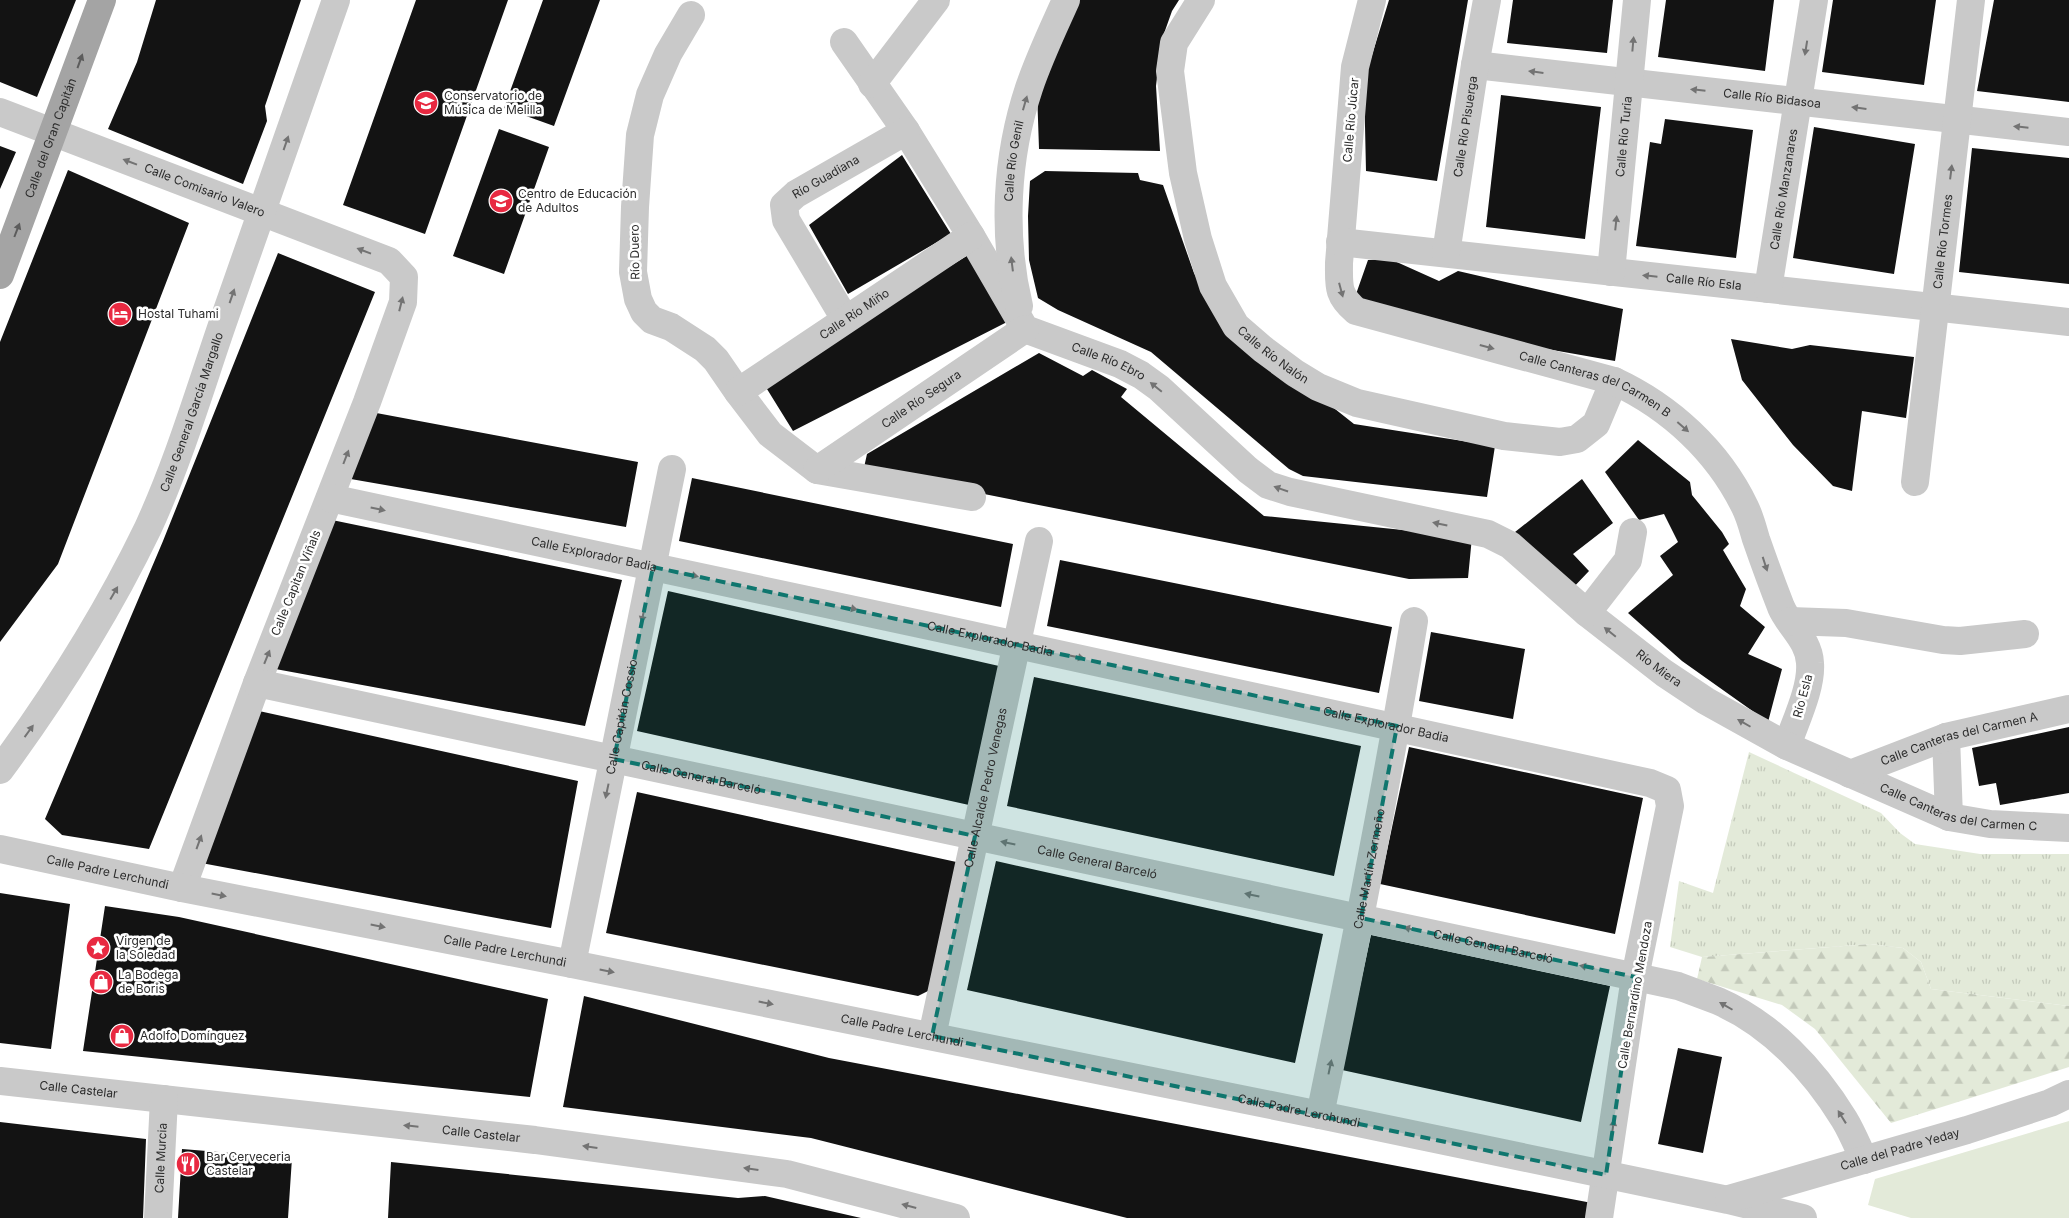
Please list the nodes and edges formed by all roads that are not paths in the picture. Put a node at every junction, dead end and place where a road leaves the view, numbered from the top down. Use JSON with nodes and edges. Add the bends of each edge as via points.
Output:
{"nodes":[{"id":1,"x":102,"y":0,"type":"edge"},
{"id":2,"x":336,"y":0,"type":"edge"},
{"id":3,"x":936,"y":0,"type":"edge"},
{"id":4,"x":1066,"y":0,"type":"edge"},
{"id":5,"x":1201,"y":0,"type":"edge"},
{"id":6,"x":1372,"y":0,"type":"edge"},
{"id":7,"x":1487,"y":0,"type":"edge"},
{"id":8,"x":1637,"y":0,"type":"edge"},
{"id":9,"x":1814,"y":0,"type":"edge"},
{"id":10,"x":1971,"y":0,"type":"edge"},
{"id":11,"x":691,"y":15,"type":"dead end"},
{"id":12,"x":844,"y":42,"type":"dead end"},
{"id":13,"x":1475,"y":65,"type":"junction"},
{"id":14,"x":1630,"y":83,"type":"junction"},
{"id":15,"x":872,"y":84,"type":"junction"},
{"id":16,"x":1797,"y":101,"type":"junction"},
{"id":17,"x":0,"y":112,"type":"edge"},
{"id":18,"x":1958,"y":120,"type":"junction"},
{"id":19,"x":906,"y":131,"type":"junction"},
{"id":20,"x":54,"y":132,"type":"junction"},
{"id":21,"x":2069,"y":132,"type":"edge"},
{"id":22,"x":262,"y":212,"type":"junction"},
{"id":23,"x":971,"y":236,"type":"junction"},
{"id":24,"x":1340,"y":242,"type":"junction"},
{"id":25,"x":1446,"y":254,"type":"junction"},
{"id":26,"x":1611,"y":272,"type":"junction"},
{"id":27,"x":0,"y":275,"type":"edge"},
{"id":28,"x":404,"y":277,"type":"joint"},
{"id":29,"x":1768,"y":289,"type":"junction"},
{"id":30,"x":1935,"y":308,"type":"junction"},
{"id":31,"x":845,"y":319,"type":"junction"},
{"id":32,"x":2069,"y":322,"type":"edge"},
{"id":33,"x":1024,"y":329,"type":"junction"},
{"id":34,"x":1614,"y":381,"type":"junction"},
{"id":35,"x":738,"y":392,"type":"junction"},
{"id":36,"x":672,"y":469,"type":"dead end"},
{"id":37,"x":817,"y":470,"type":"junction"},
{"id":38,"x":1915,"y":482,"type":"dead end"},
{"id":39,"x":972,"y":497,"type":"dead end"},
{"id":40,"x":330,"y":498,"type":"junction"},
{"id":41,"x":1633,"y":532,"type":"dead end"},
{"id":42,"x":1488,"y":534,"type":"joint"},
{"id":43,"x":1039,"y":541,"type":"dead end"},
{"id":44,"x":653,"y":567,"type":"junction"},
{"id":45,"x":1587,"y":613,"type":"junction"},
{"id":46,"x":1414,"y":621,"type":"dead end"},
{"id":47,"x":1790,"y":621,"type":"junction"},
{"id":48,"x":2025,"y":634,"type":"dead end"},
{"id":49,"x":1017,"y":643,"type":"junction"},
{"id":50,"x":257,"y":683,"type":"junction"},
{"id":51,"x":2069,"y":709,"type":"edge"},
{"id":52,"x":1397,"y":726,"type":"junction"},
{"id":53,"x":1946,"y":737,"type":"junction"},
{"id":54,"x":1788,"y":746,"type":"junction"},
{"id":55,"x":614,"y":759,"type":"junction"},
{"id":56,"x":0,"y":770,"type":"edge"},
{"id":57,"x":1850,"y":774,"type":"junction"},
{"id":58,"x":1650,"y":782,"type":"joint"},
{"id":59,"x":1948,"y":817,"type":"junction"},
{"id":60,"x":2069,"y":828,"type":"edge"},
{"id":61,"x":975,"y":836,"type":"junction"},
{"id":62,"x":0,"y":849,"type":"edge"},
{"id":63,"x":182,"y":888,"type":"junction"},
{"id":64,"x":1361,"y":918,"type":"junction"},
{"id":65,"x":572,"y":964,"type":"junction"},
{"id":66,"x":1635,"y":977,"type":"junction"},
{"id":67,"x":932,"y":1036,"type":"junction"},
{"id":68,"x":0,"y":1081,"type":"edge"},
{"id":69,"x":2069,"y":1094,"type":"edge"},
{"id":70,"x":164,"y":1099,"type":"junction"},
{"id":71,"x":1320,"y":1115,"type":"junction"},
{"id":72,"x":1864,"y":1160,"type":"junction"},
{"id":73,"x":1606,"y":1175,"type":"junction"},
{"id":74,"x":1728,"y":1200,"type":"junction"},
{"id":75,"x":158,"y":1218,"type":"edge"},
{"id":76,"x":956,"y":1218,"type":"edge"},
{"id":77,"x":1599,"y":1218,"type":"edge"},
{"id":78,"x":1803,"y":1218,"type":"edge"}],
"edges":[{"from":20,"to":1,"type":"main road","name":"Calle del Gran Capitán","one_way":true},
{"from":22,"to":2,"type":"street","name":"Calle General García Margallo","one_way":true},
{"from":3,"to":15,"type":"street"},
{"from":33,"to":4,"type":"street","name":"Calle Río Genil","one_way":true,"via":[[1009,243],[1013,156],[1029,88]]},
{"from":5,"to":34,"type":"street","name":"Calle Río Nalón","via":[[1174,43],[1170,72],[1184,173],[1198,239],[1213,286],[1236,326],[1295,373],[1341,397],[1504,436],[1560,442],[1577,440],[1596,424]]},
{"from":6,"to":24,"type":"street","name":"Calle Río Júcar","via":[[1356,67]]},
{"from":7,"to":13,"type":"street","name":"Calle Río Pisuerga"},
{"from":14,"to":8,"type":"street","name":"Calle Río Turia","one_way":true},
{"from":9,"to":16,"type":"street","name":"Calle Río Manzanares","one_way":true},
{"from":10,"to":18,"type":"street","name":"Calle Río Tormes"},
{"from":11,"to":35,"type":"street","name":"Río Duero","via":[[668,54],[650,95],[640,135],[633,272],[644,312],[652,320],[671,327],[705,349]]},
{"from":12,"to":15,"type":"street"},
{"from":14,"to":13,"type":"street","name":"Calle Río Bidasoa","one_way":true},
{"from":13,"to":25,"type":"street","name":"Calle Río Pisuerga"},
{"from":16,"to":14,"type":"street","name":"Calle Río Bidasoa","one_way":true},
{"from":26,"to":14,"type":"street","name":"Calle Río Turia","one_way":true},
{"from":15,"to":19,"type":"street"},
{"from":18,"to":16,"type":"street","name":"Calle Río Bidasoa","one_way":true},
{"from":16,"to":29,"type":"street","name":"Calle Río Manzanares"},
{"from":17,"to":20,"type":"street","name":"Calle Comisario Valero"},
{"from":21,"to":18,"type":"street","name":"Calle Río Bidasoa","one_way":true},
{"from":30,"to":18,"type":"street","name":"Calle Río Tormes","one_way":true},
{"from":19,"to":23,"type":"street"},
{"from":19,"to":31,"type":"street","name":"Río Guadiana","via":[[796,194],[784,205],[786,220]]},
{"from":22,"to":20,"type":"street","name":"Calle Comisario Valero","one_way":true},
{"from":27,"to":20,"type":"main road","name":"Calle del Gran Capitán","one_way":true},
{"from":28,"to":22,"type":"street","name":"Calle Comisario Valero","one_way":true,"via":[[388,261]]},
{"from":56,"to":22,"type":"street","name":"Calle General García Margallo","one_way":true,"via":[[39,718],[84,645],[148,526]]},
{"from":23,"to":31,"type":"street","name":"Calle Río Miño"},
{"from":23,"to":33,"type":"street"},
{"from":24,"to":25,"type":"street","name":"Calle Río Esla"},
{"from":24,"to":34,"type":"street","name":"Calle Canteras del Carmen B","one_way":true,"via":[[1339,285],[1344,300],[1356,311]]},
{"from":25,"to":26,"type":"street","name":"Calle Río Esla"},
{"from":29,"to":26,"type":"street","name":"Calle Río Esla","one_way":true},
{"from":40,"to":28,"type":"street","name":"Calle Capitan Viñals","one_way":true,"via":[[403,302]]},
{"from":29,"to":30,"type":"street","name":"Calle Río Esla"},
{"from":30,"to":32,"type":"street","name":"Calle Río Esla"},
{"from":30,"to":38,"type":"street","name":"Calle Río Tormes"},
{"from":31,"to":35,"type":"street","name":"Calle Río Miño"},
{"from":33,"to":37,"type":"street","name":"Calle Río Segura"},
{"from":42,"to":33,"type":"street","name":"Calle Río Ebro","one_way":true,"via":[[1268,485],[1141,375],[1120,364]]},
{"from":34,"to":47,"type":"street","name":"Calle Canteras del Carmen B","one_way":true,"via":[[1640,393],[1670,415],[1696,438],[1722,469],[1746,508],[1768,576]]},
{"from":35,"to":37,"type":"street","name":"Río Duero","via":[[770,434]]},
{"from":36,"to":44,"type":"street","name":"Calle Capitán Cossio"},
{"from":37,"to":39,"type":"street"},
{"from":40,"to":44,"type":"street","name":"Calle Explorador Badia","one_way":true},
{"from":50,"to":40,"type":"street","name":"Calle Capitan Viñals","one_way":true},
{"from":41,"to":45,"type":"street","via":[[1628,560]]},
{"from":42,"to":45,"type":"street","name":"Río Miera","via":[[1510,545]]},
{"from":43,"to":49,"type":"street","name":"Calle Alcalde Pedro Venegas"},
{"from":44,"to":49,"type":"street","name":"Calle Explorador Badia","one_way":true},
{"from":44,"to":55,"type":"street","name":"Calle Capitán Cossio","one_way":true},
{"from":54,"to":45,"type":"street","name":"Río Miera","one_way":true,"via":[[1723,711],[1664,673]]},
{"from":46,"to":52,"type":"street","name":"Calle Martín Zermeño"},
{"from":47,"to":48,"type":"street","via":[[1846,623],[1951,641]]},
{"from":47,"to":54,"type":"street","name":"Río Esla","via":[[1807,648],[1810,663],[1809,681]]},
{"from":49,"to":52,"type":"street","name":"Calle Explorador Badia","one_way":true},
{"from":49,"to":61,"type":"street","name":"Calle Alcalde Pedro Venegas"},
{"from":50,"to":55,"type":"street","name":"Calle General Barceló"},
{"from":63,"to":50,"type":"street","name":"Calle Capitan Viñals","one_way":true},
{"from":51,"to":53,"type":"street","name":"Calle Canteras del Carmen A"},
{"from":52,"to":58,"type":"street","name":"Calle Explorador Badia"},
{"from":52,"to":64,"type":"street","name":"Calle Martín Zermeño"},
{"from":53,"to":57,"type":"street","name":"Calle Canteras del Carmen A"},
{"from":53,"to":59,"type":"street"},
{"from":54,"to":57,"type":"street","name":"Río Miera"},
{"from":55,"to":61,"type":"street","name":"Calle General Barceló"},
{"from":55,"to":65,"type":"street","name":"Calle Capitán Cossio","one_way":true},
{"from":57,"to":59,"type":"street","name":"Calle Canteras del Carmen C"},
{"from":58,"to":66,"type":"street","name":"Calle Bernardino Mendoza","via":[[1667,790],[1670,806]]},
{"from":59,"to":60,"type":"street","name":"Calle Canteras del Carmen C","via":[[1990,824]]},
{"from":64,"to":61,"type":"street","name":"Calle General Barceló","one_way":true},
{"from":61,"to":67,"type":"street","name":"Calle Alcalde Pedro Venegas"},
{"from":62,"to":63,"type":"street","name":"Calle Padre Lerchundi"},
{"from":63,"to":65,"type":"street","name":"Calle Padre Lerchundi","one_way":true},
{"from":66,"to":64,"type":"street","name":"Calle General Barceló","one_way":true},
{"from":71,"to":64,"type":"street","name":"Calle Martín Zermeño","one_way":true},
{"from":65,"to":67,"type":"street","name":"Calle Padre Lerchundi","one_way":true},
{"from":72,"to":66,"type":"street","name":"Calle General Barceló","one_way":true,"via":[[1845,1120],[1821,1084],[1791,1052],[1757,1024],[1719,1002],[1678,986]]},
{"from":73,"to":66,"type":"street","name":"Calle Bernardino Mendoza","one_way":true},
{"from":67,"to":71,"type":"street","name":"Calle Padre Lerchundi"},
{"from":68,"to":70,"type":"street","name":"Calle Castelar"},
{"from":69,"to":72,"type":"street","name":"Calle del Padre Yeday","via":[[1967,1130]]},
{"from":70,"to":75,"type":"street","name":"Calle Murcia"},
{"from":76,"to":70,"type":"street","name":"Calle Castelar","one_way":true,"via":[[787,1174],[535,1140]]},
{"from":71,"to":73,"type":"street","name":"Calle Padre Lerchundi"},
{"from":72,"to":74,"type":"street","name":"Calle del Padre Yeday"},
{"from":73,"to":74,"type":"street","name":"Calle Padre Lerchundi"},
{"from":73,"to":77,"type":"street","name":"Calle Bernardino Mendoza"},
{"from":74,"to":78,"type":"street","name":"Calle Padre Lerchundi"}]}
